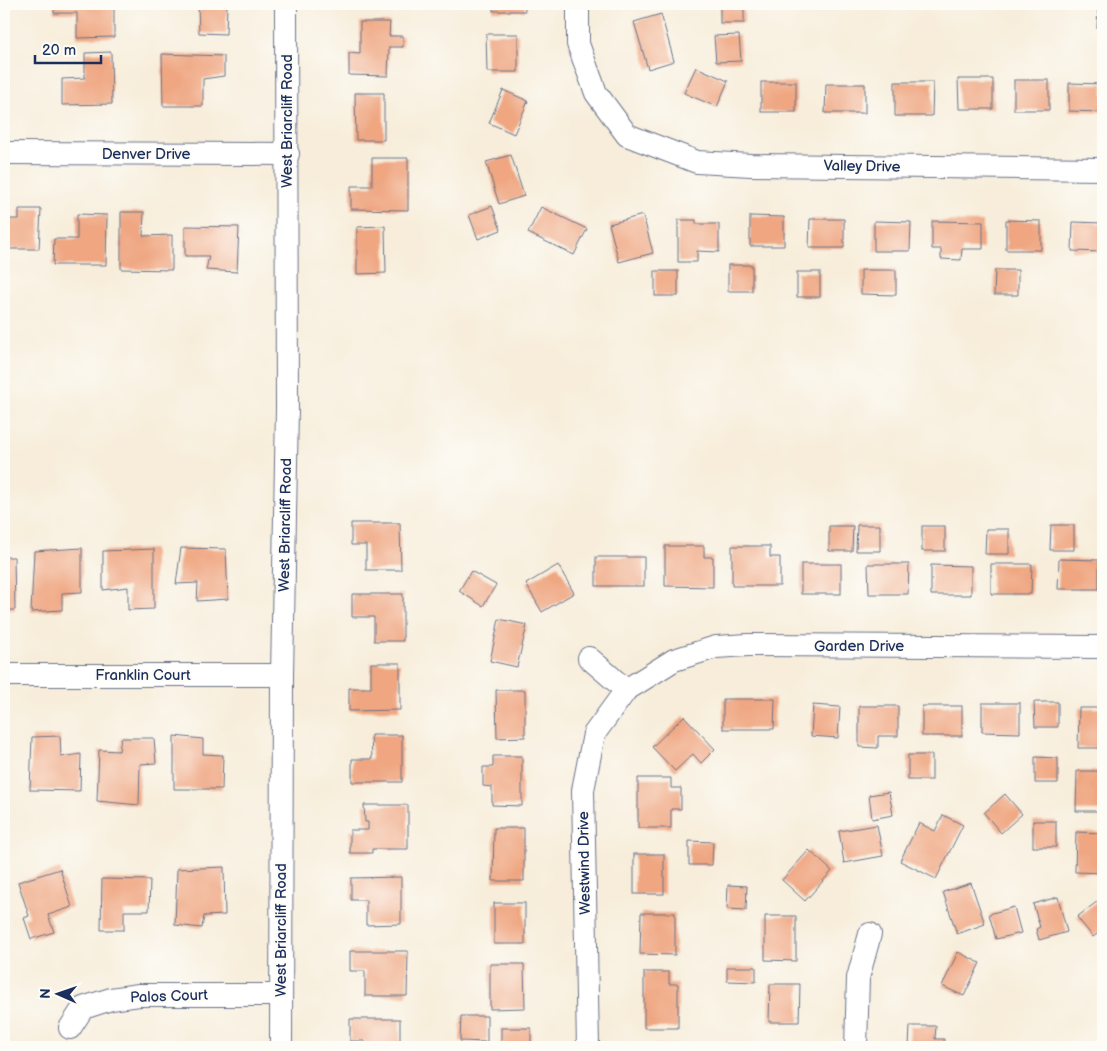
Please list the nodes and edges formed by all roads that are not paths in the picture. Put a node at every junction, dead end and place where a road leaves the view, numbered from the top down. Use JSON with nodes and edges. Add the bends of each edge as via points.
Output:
{"nodes":[{"id":1,"x":286,"y":4,"type":"edge"},
{"id":2,"x":578,"y":4,"type":"edge"},
{"id":3,"x":4,"y":153,"type":"edge"},
{"id":4,"x":288,"y":154,"type":"junction"},
{"id":5,"x":1103,"y":169,"type":"edge"},
{"id":6,"x":1103,"y":647,"type":"edge"},
{"id":7,"x":589,"y":658,"type":"dead end"},
{"id":8,"x":4,"y":675,"type":"edge"},
{"id":9,"x":282,"y":675,"type":"junction"},
{"id":10,"x":626,"y":690,"type":"junction"},
{"id":11,"x":870,"y":934,"type":"dead end"},
{"id":12,"x":281,"y":994,"type":"junction"},
{"id":13,"x":70,"y":1028,"type":"dead end"},
{"id":14,"x":281,"y":1047,"type":"edge"},
{"id":15,"x":588,"y":1047,"type":"edge"},
{"id":16,"x":856,"y":1047,"type":"edge"}],
"edges":[{"from":1,"to":4,"type":"street","name":"West Briarcliff Road"},
{"from":2,"to":5,"type":"street","name":"Valley Drive","via":[[578,44],[596,93],[627,135],[697,162],[725,165]]},
{"from":3,"to":4,"type":"street","name":"Denver Drive"},
{"from":4,"to":9,"type":"street","name":"West Briarcliff Road"},
{"from":6,"to":10,"type":"street","name":"Garden Drive","via":[[716,647],[674,660]]},
{"from":7,"to":10,"type":"street"},
{"from":8,"to":9,"type":"street","name":"Franklin Court"},
{"from":9,"to":12,"type":"street","name":"West Briarcliff Road"},
{"from":10,"to":15,"type":"street","name":"Westwind Drive","via":[[594,734],[582,790]]},
{"from":11,"to":16,"type":"street","via":[[858,978]]},
{"from":12,"to":13,"type":"street","name":"Palos Court","via":[[139,994],[82,1008]]},
{"from":12,"to":14,"type":"street","name":"West Briarcliff Road"}]}
